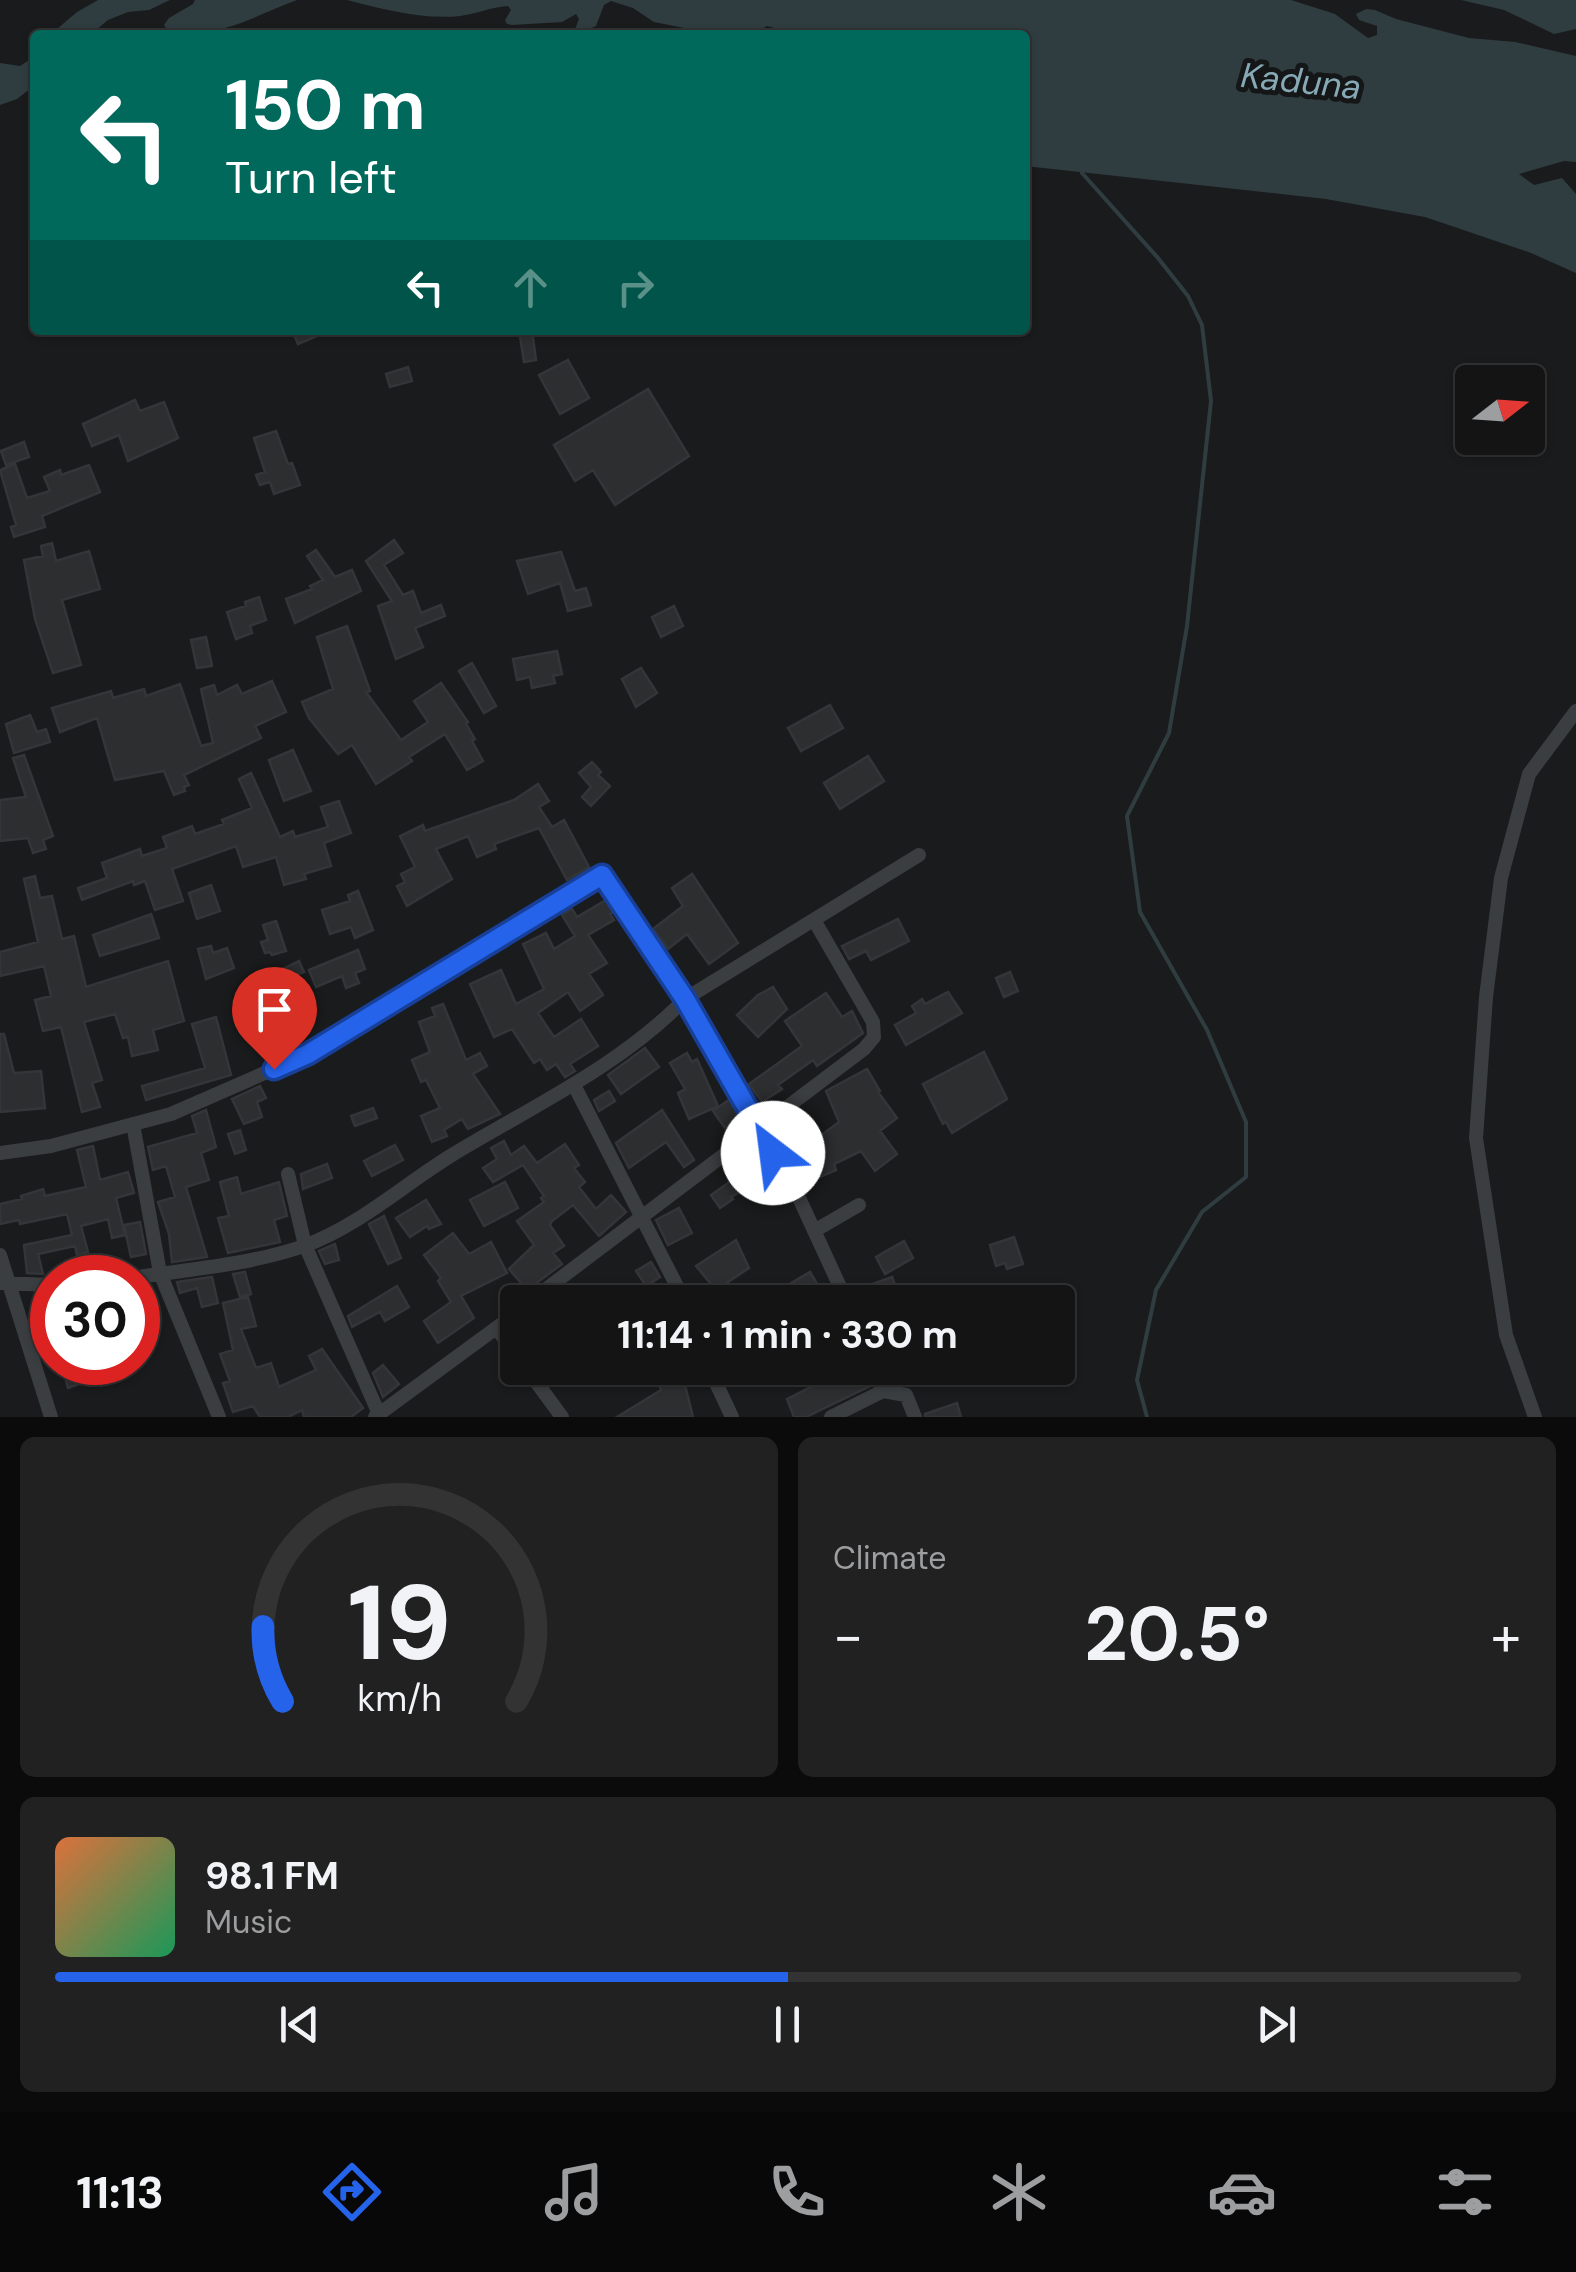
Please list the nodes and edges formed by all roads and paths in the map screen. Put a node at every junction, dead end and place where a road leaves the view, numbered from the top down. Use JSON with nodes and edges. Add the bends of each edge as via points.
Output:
{"nodes":[{"id":1,"x":1576,"y":711,"type":"edge"},
{"id":2,"x":920,"y":855,"type":"dead end"},
{"id":3,"x":814,"y":920,"type":"junction"},
{"id":4,"x":685,"y":999,"type":"junction"},
{"id":5,"x":574,"y":1085,"type":"junction"},
{"id":6,"x":133,"y":1124,"type":"junction"},
{"id":7,"x":759,"y":1129,"type":"junction"},
{"id":8,"x":0,"y":1152,"type":"edge"},
{"id":9,"x":288,"y":1174,"type":"dead end"},
{"id":10,"x":859,"y":1205,"type":"dead end"},
{"id":11,"x":641,"y":1217,"type":"junction"},
{"id":12,"x":814,"y":1231,"type":"junction"},
{"id":13,"x":305,"y":1246,"type":"junction"},
{"id":14,"x":0,"y":1255,"type":"edge"},
{"id":15,"x":157,"y":1255,"type":"edge"},
{"id":16,"x":160,"y":1273,"type":"joint"},
{"id":17,"x":4,"y":1283,"type":"edge"},
{"id":18,"x":30,"y":1284,"type":"edge"},
{"id":19,"x":551,"y":1285,"type":"edge"},
{"id":20,"x":677,"y":1285,"type":"edge"},
{"id":21,"x":839,"y":1285,"type":"edge"},
{"id":22,"x":500,"y":1325,"type":"edge"},
{"id":23,"x":496,"y":1328,"type":"junction"},
{"id":24,"x":500,"y":1333,"type":"edge"},
{"id":25,"x":538,"y":1385,"type":"edge"},
{"id":26,"x":717,"y":1385,"type":"edge"},
{"id":27,"x":881,"y":1385,"type":"edge"},
{"id":28,"x":884,"y":1391,"type":"junction"},
{"id":29,"x":377,"y":1415,"type":"edge"},
{"id":30,"x":51,"y":1417,"type":"edge"},
{"id":31,"x":220,"y":1417,"type":"edge"},
{"id":32,"x":562,"y":1417,"type":"edge"},
{"id":33,"x":732,"y":1417,"type":"edge"},
{"id":34,"x":831,"y":1417,"type":"edge"},
{"id":35,"x":915,"y":1417,"type":"edge"},
{"id":36,"x":1536,"y":1417,"type":"edge"}],
"edges":[{"from":1,"to":36,"type":"street","via":[[1528,774],[1502,878],[1476,1138],[1506,1335]]},
{"from":2,"to":3,"type":"street"},
{"from":3,"to":4,"type":"street"},
{"from":3,"to":7,"type":"street","via":[[873,1022],[874,1037]]},
{"from":4,"to":5,"type":"street"},
{"from":4,"to":6,"type":"street","via":[[602,875],[308,1054]]},
{"from":4,"to":7,"type":"street"},
{"from":5,"to":11,"type":"street"},
{"from":5,"to":13,"type":"street"},
{"from":6,"to":8,"type":"street"},
{"from":6,"to":15,"type":"street"},
{"from":7,"to":11,"type":"street"},
{"from":7,"to":12,"type":"street"},
{"from":9,"to":13,"type":"street"},
{"from":10,"to":12,"type":"street"},
{"from":11,"to":19,"type":"street"},
{"from":11,"to":20,"type":"street"},
{"from":12,"to":21,"type":"street"},
{"from":13,"to":16,"type":"street"},
{"from":13,"to":29,"type":"street"},
{"from":14,"to":17,"type":"street"},
{"from":16,"to":31,"type":"street"},
{"from":17,"to":18,"type":"street"},
{"from":17,"to":30,"type":"street"},
{"from":22,"to":23,"type":"street"},
{"from":23,"to":24,"type":"street"},
{"from":23,"to":29,"type":"street"},
{"from":25,"to":32,"type":"street"},
{"from":26,"to":33,"type":"street"},
{"from":27,"to":28,"type":"street"},
{"from":28,"to":34,"type":"street"},
{"from":28,"to":35,"type":"street","via":[[906,1395]]}]}
